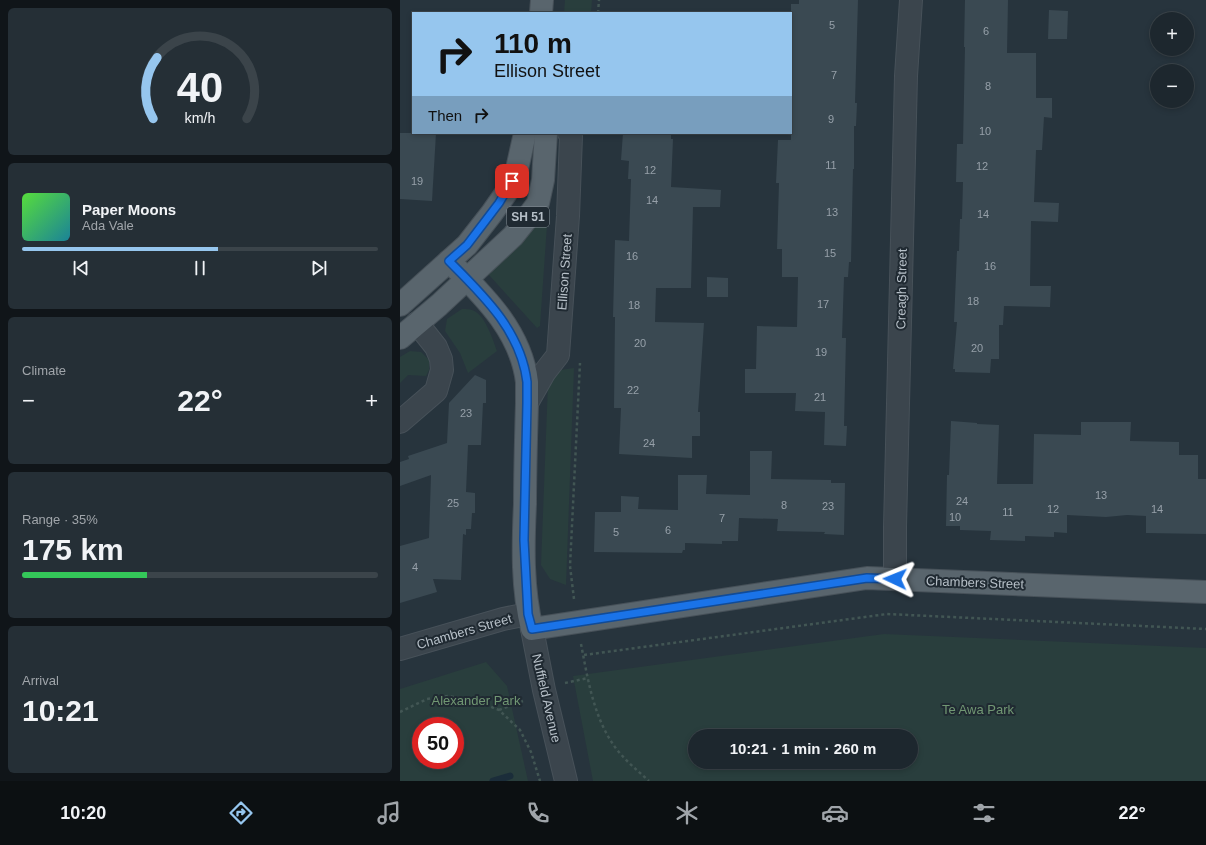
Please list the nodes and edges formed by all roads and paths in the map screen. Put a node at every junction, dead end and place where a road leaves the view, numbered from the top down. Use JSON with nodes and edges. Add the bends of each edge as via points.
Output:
{"nodes":[{"id":1,"x":542,"y":0,"type":"edge"},
{"id":2,"x":599,"y":0,"type":"edge"},
{"id":3,"x":911,"y":0,"type":"edge"},
{"id":4,"x":541,"y":12,"type":"edge"},
{"id":5,"x":598,"y":12,"type":"edge"},
{"id":6,"x":525,"y":134,"type":"edge"},
{"id":7,"x":546,"y":134,"type":"edge"},
{"id":8,"x":570,"y":134,"type":"edge"},
{"id":9,"x":449,"y":261,"type":"junction"},
{"id":10,"x":467,"y":279,"type":"junction"},
{"id":11,"x":400,"y":305,"type":"edge"},
{"id":12,"x":417,"y":323,"type":"junction"},
{"id":13,"x":400,"y":338,"type":"edge"},
{"id":14,"x":581,"y":358,"type":"dead end"},
{"id":15,"x":527,"y":403,"type":"junction"},
{"id":16,"x":400,"y":422,"type":"edge"},
{"id":17,"x":895,"y":579,"type":"junction"},
{"id":18,"x":1206,"y":592,"type":"edge"},
{"id":19,"x":530,"y":622,"type":"junction"},
{"id":20,"x":577,"y":622,"type":"junction"},
{"id":21,"x":1206,"y":629,"type":"edge"},
{"id":22,"x":400,"y":649,"type":"edge"},
{"id":23,"x":584,"y":655,"type":"junction"},
{"id":24,"x":400,"y":712,"type":"edge"},
{"id":25,"x":540,"y":781,"type":"edge"},
{"id":26,"x":566,"y":781,"type":"edge"},
{"id":27,"x":649,"y":781,"type":"edge"}],
"edges":[{"from":1,"to":4,"type":"main road"},
{"from":2,"to":5,"type":"path"},
{"from":3,"to":17,"type":"street","name":"Creagh Street","via":[[906,76]]},
{"from":6,"to":9,"type":"main road","number":"SH 51","via":[[518,169],[506,193],[467,245]]},
{"from":7,"to":10,"type":"main road","number":"SH 51","via":[[543,180],[538,203],[513,236]]},
{"from":8,"to":15,"type":"street","name":"Ellison Street","via":[[568,216],[558,355]]},
{"from":9,"to":10,"type":"main road","name":"Ellison Street"},
{"from":9,"to":11,"type":"main road","number":"SH 51"},
{"from":10,"to":12,"type":"main road","number":"SH 51"},
{"from":10,"to":15,"type":"main road","name":"Ellison Street","via":[[498,313],[513,337],[527,381]]},
{"from":12,"to":13,"type":"main road","number":"SH 51"},
{"from":12,"to":16,"type":"street","via":[[436,347],[442,370],[436,391]]},
{"from":14,"to":20,"type":"path","via":[[570,566]]},
{"from":15,"to":19,"type":"main road","name":"Ellison Street","via":[[524,540]]},
{"from":17,"to":18,"type":"main road","name":"Chambers Street"},
{"from":17,"to":20,"type":"main road","name":"Chambers Street","via":[[867,578]]},
{"from":19,"to":20,"type":"main road","name":"Chambers Street"},
{"from":19,"to":22,"type":"street","name":"Chambers Street","via":[[503,619]]},
{"from":19,"to":26,"type":"street","name":"Nuffield Avenue"},
{"from":20,"to":23,"type":"path"},
{"from":21,"to":23,"type":"path","via":[[887,614]]},
{"from":23,"to":27,"type":"path","via":[[594,704],[604,728],[617,750]]},
{"from":24,"to":25,"type":"path","via":[[427,699],[448,696],[474,700],[499,710],[520,730],[531,752]]}]}
